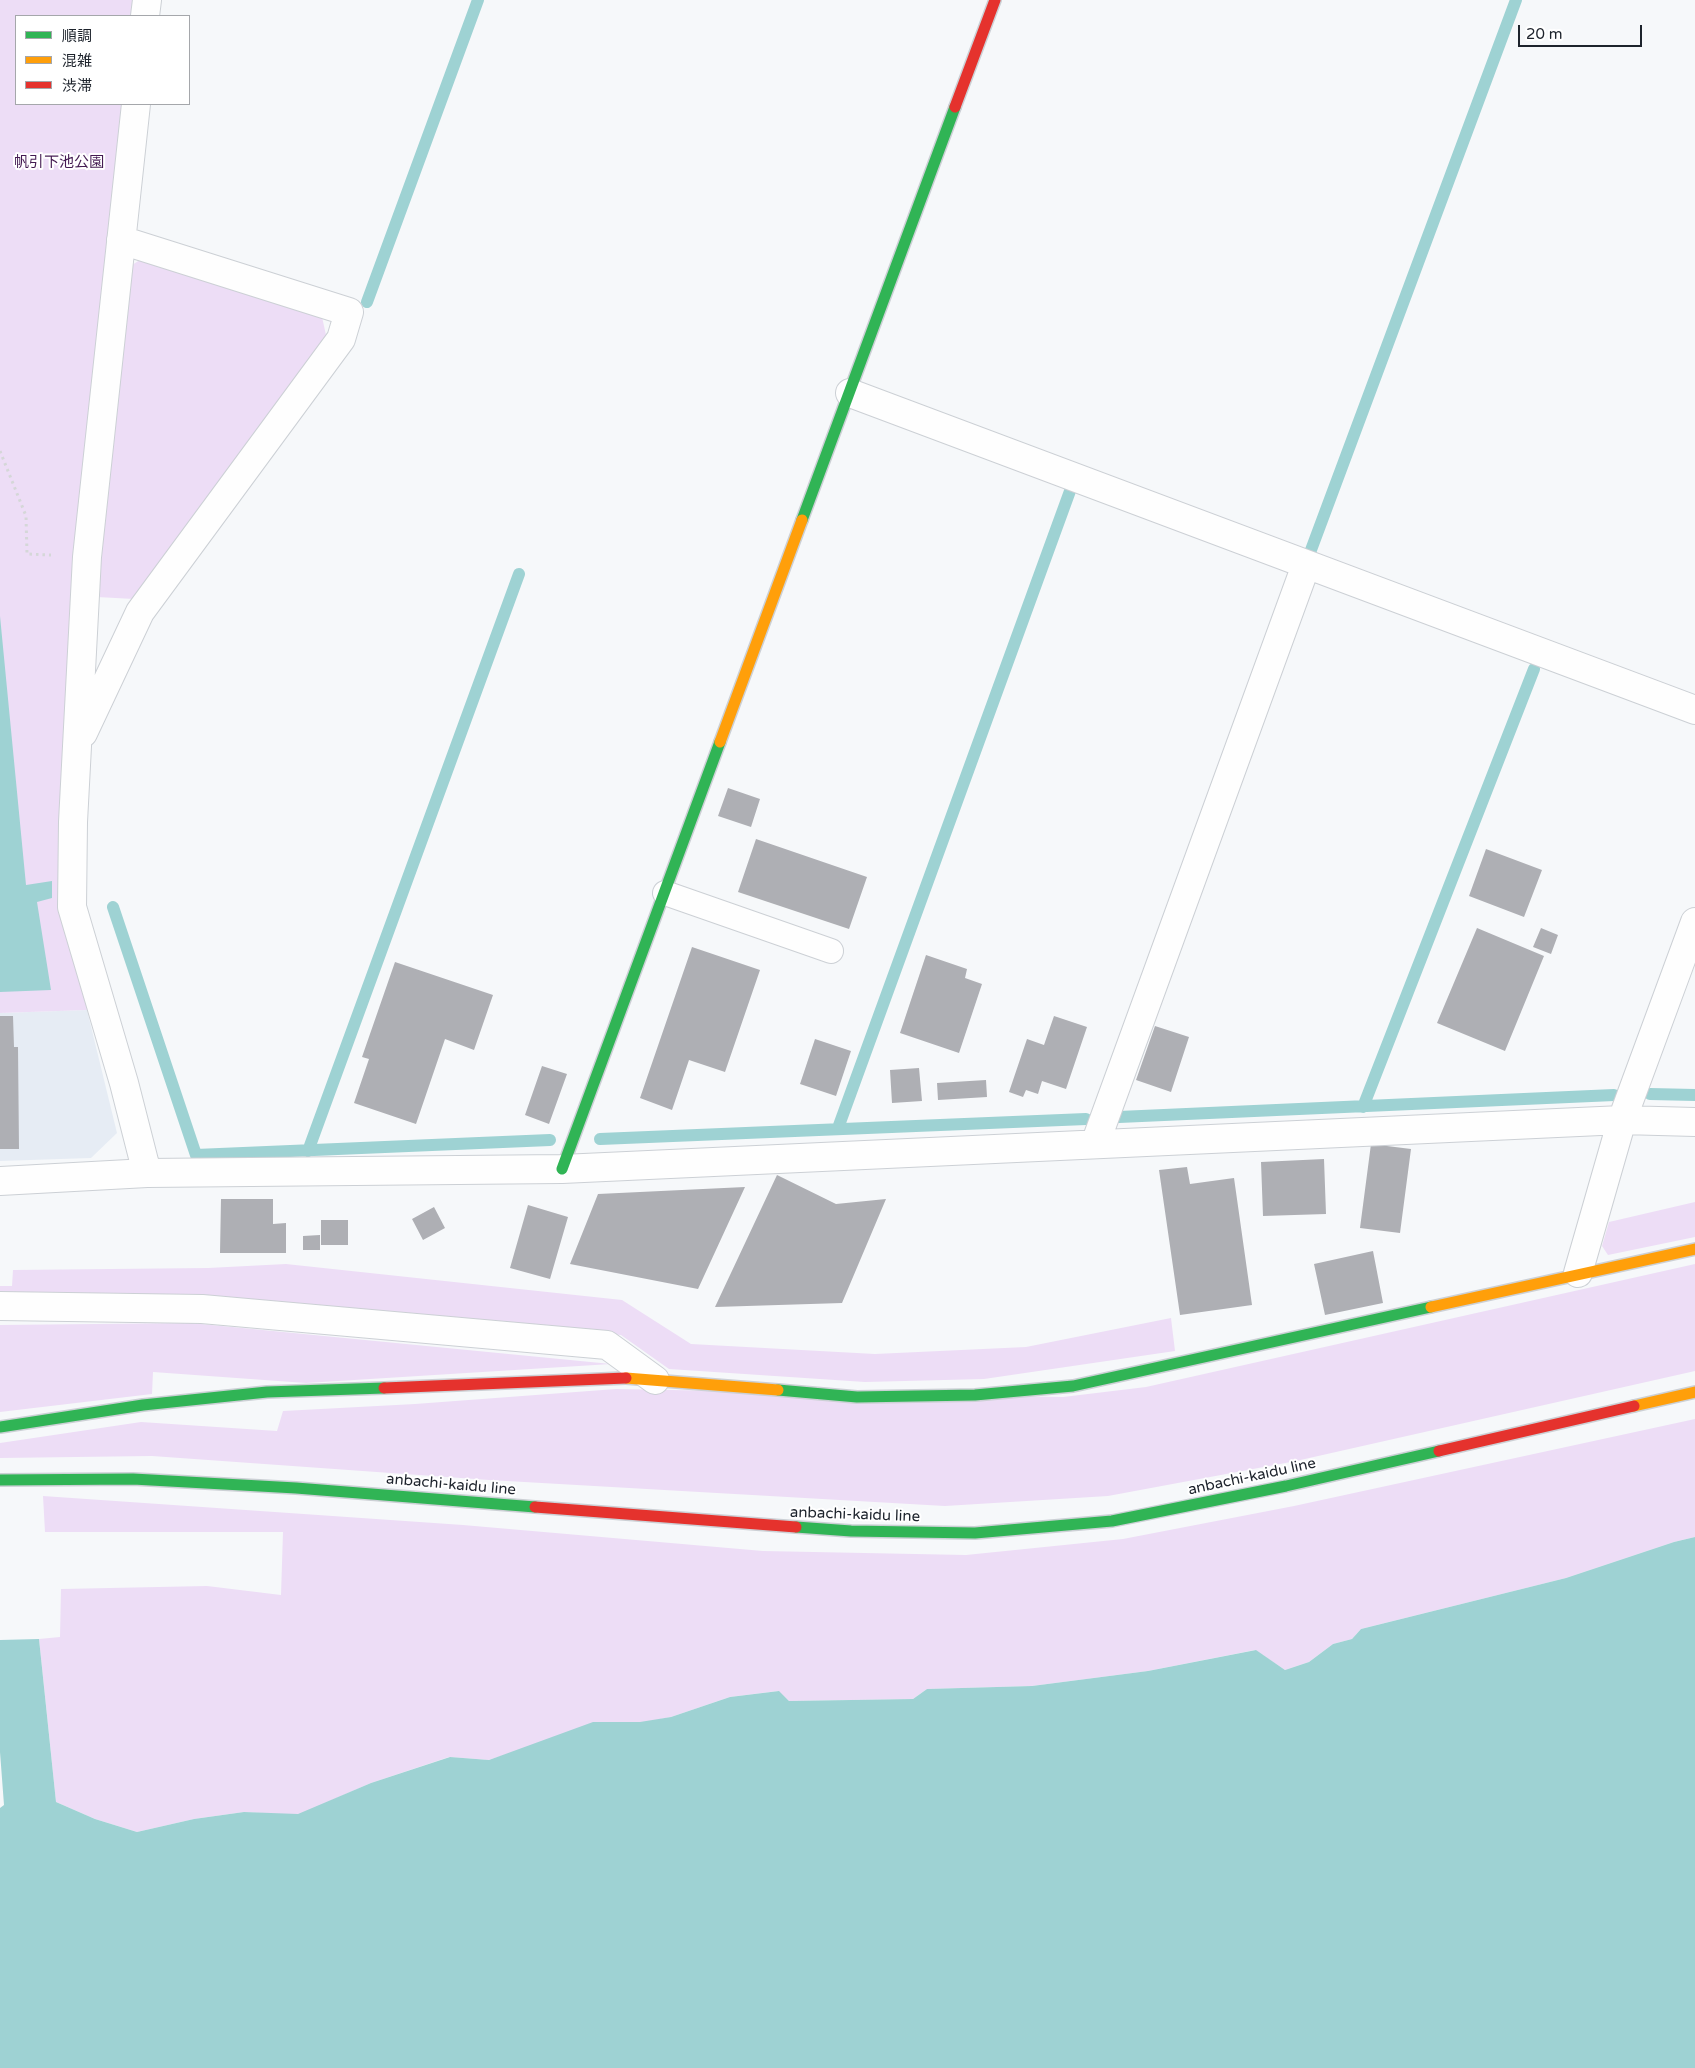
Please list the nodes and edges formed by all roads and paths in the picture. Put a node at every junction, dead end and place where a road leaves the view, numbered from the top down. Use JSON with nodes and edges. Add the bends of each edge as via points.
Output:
{"nodes":[{"id":1,"x":147,"y":0,"type":"edge"},
{"id":2,"x":995,"y":0,"type":"edge"},
{"id":3,"x":145,"y":15,"type":"edge"},
{"id":4,"x":136,"y":105,"type":"edge"},
{"id":5,"x":121,"y":240,"type":"junction"},
{"id":6,"x":850,"y":393,"type":"junction"},
{"id":7,"x":0,"y":451,"type":"edge"},
{"id":8,"x":87,"y":557,"type":"junction"},
{"id":9,"x":1306,"y":566,"type":"junction"},
{"id":10,"x":1695,"y":710,"type":"edge"},
{"id":11,"x":76,"y":746,"type":"junction"},
{"id":12,"x":665,"y":893,"type":"junction"},
{"id":13,"x":1695,"y":922,"type":"edge"},
{"id":14,"x":831,"y":951,"type":"dead end"},
{"id":15,"x":1622,"y":1120,"type":"junction"},
{"id":16,"x":1695,"y":1122,"type":"edge"},
{"id":17,"x":1095,"y":1144,"type":"junction"},
{"id":18,"x":562,"y":1169,"type":"junction"},
{"id":19,"x":147,"y":1173,"type":"junction"},
{"id":20,"x":0,"y":1180,"type":"edge"},
{"id":21,"x":1695,"y":1249,"type":"edge"},
{"id":22,"x":1578,"y":1273,"type":"junction"},
{"id":23,"x":0,"y":1306,"type":"edge"},
{"id":24,"x":655,"y":1380,"type":"junction"},
{"id":25,"x":1695,"y":1392,"type":"edge"},
{"id":26,"x":0,"y":1426,"type":"edge"},
{"id":27,"x":0,"y":1480,"type":"edge"}],
"edges":[{"from":1,"to":3,"type":"street"},
{"from":2,"to":6,"type":"street"},
{"from":4,"to":5,"type":"street"},
{"from":5,"to":8,"type":"street"},
{"from":5,"to":11,"type":"street","via":[[349,312],[341,339],[140,612]]},
{"from":6,"to":9,"type":"street"},
{"from":6,"to":12,"type":"street"},
{"from":7,"to":8,"type":"path","via":[[26,516],[27,554]]},
{"from":8,"to":11,"type":"street"},
{"from":9,"to":10,"type":"street"},
{"from":9,"to":17,"type":"street"},
{"from":11,"to":19,"type":"street","via":[[72,907]]},
{"from":12,"to":14,"type":"lane"},
{"from":12,"to":18,"type":"street"},
{"from":13,"to":15,"type":"street"},
{"from":15,"to":16,"type":"street"},
{"from":15,"to":17,"type":"street"},
{"from":15,"to":22,"type":"street"},
{"from":17,"to":18,"type":"street"},
{"from":18,"to":19,"type":"street"},
{"from":19,"to":20,"type":"street"},
{"from":21,"to":22,"type":"street"},
{"from":22,"to":24,"type":"street","via":[[1073,1386],[975,1395],[857,1397]]},
{"from":23,"to":24,"type":"street","via":[[202,1309],[607,1345]]},
{"from":24,"to":26,"type":"street","via":[[631,1378],[267,1392],[143,1405]]},
{"from":25,"to":27,"type":"street","name":"anbachi-kaidu line","via":[[1286,1486],[1112,1521],[975,1533],[851,1532],[296,1488],[133,1479]]}]}
